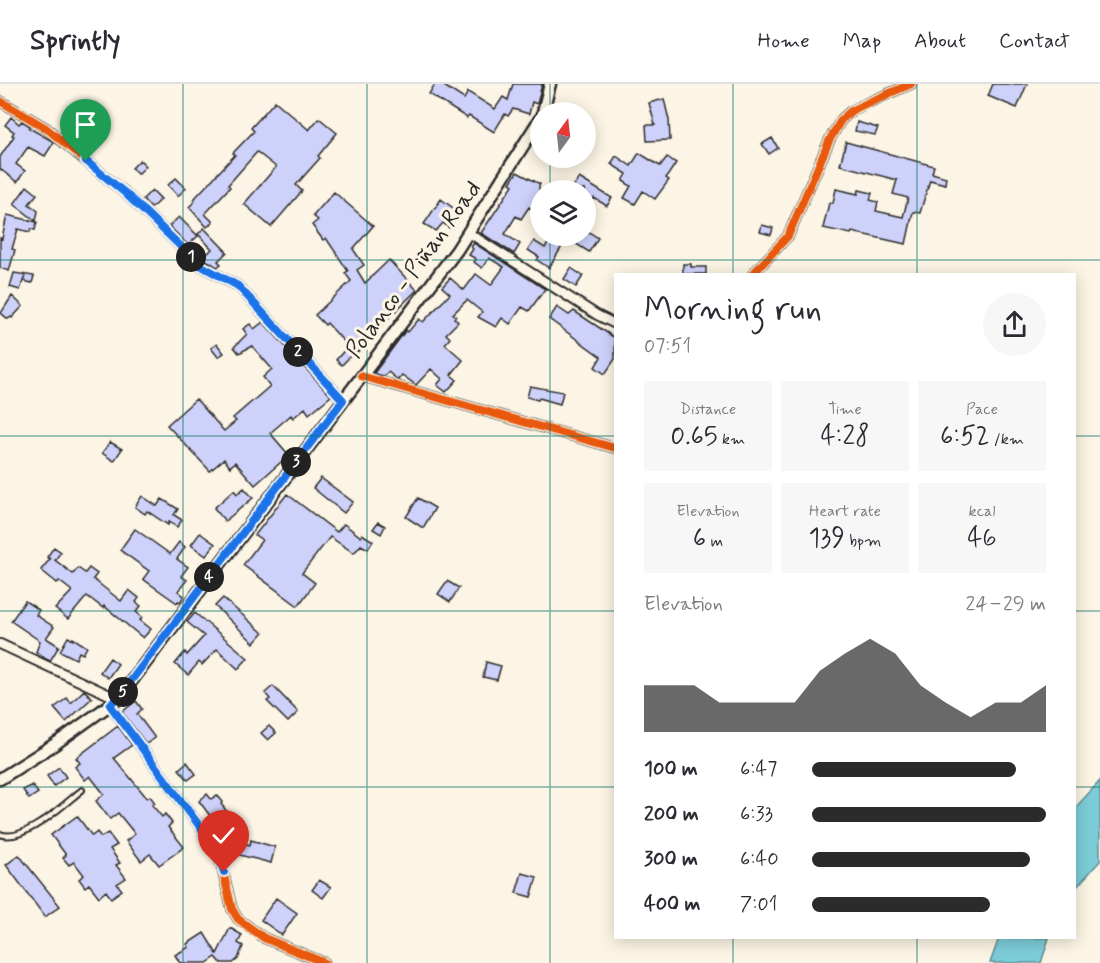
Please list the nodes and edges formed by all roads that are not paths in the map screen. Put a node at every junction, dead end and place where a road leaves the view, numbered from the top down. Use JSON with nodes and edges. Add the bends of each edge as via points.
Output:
{"nodes":[{"id":1,"x":550,"y":84,"type":"edge"},
{"id":2,"x":911,"y":84,"type":"edge"},
{"id":3,"x":0,"y":101,"type":"edge"},
{"id":4,"x":546,"y":102,"type":"edge"},
{"id":5,"x":530,"y":135,"type":"edge"},
{"id":6,"x":469,"y":233,"type":"junction"},
{"id":7,"x":754,"y":273,"type":"edge"},
{"id":8,"x":614,"y":324,"type":"edge"},
{"id":9,"x":361,"y":376,"type":"junction"},
{"id":10,"x":343,"y":400,"type":"junction"},
{"id":11,"x":614,"y":448,"type":"edge"},
{"id":12,"x":0,"y":644,"type":"edge"},
{"id":13,"x":114,"y":702,"type":"junction"},
{"id":14,"x":0,"y":779,"type":"edge"},
{"id":15,"x":82,"y":790,"type":"dead end"},
{"id":16,"x":0,"y":834,"type":"edge"},
{"id":17,"x":326,"y":963,"type":"edge"}],
"edges":[{"from":1,"to":4,"type":"main road"},
{"from":2,"to":7,"type":"street","via":[[850,111],[841,120],[788,236]]},
{"from":3,"to":10,"type":"street","via":[[46,128],[125,193],[200,265],[238,286]]},
{"from":5,"to":6,"type":"main road","name":"Polanco - Piñan Road"},
{"from":6,"to":8,"type":"street"},
{"from":6,"to":9,"type":"main road","name":"Polanco - Piñan Road"},
{"from":9,"to":10,"type":"main road","name":"Polanco - Piñan Road"},
{"from":9,"to":11,"type":"street"},
{"from":10,"to":13,"type":"main road","name":"Polanco - Piñan Road"},
{"from":12,"to":13,"type":"street"},
{"from":13,"to":14,"type":"main road","name":"Polanco - Piñan Road"},
{"from":13,"to":17,"type":"street","via":[[218,851],[238,919],[264,938]]},
{"from":15,"to":16,"type":"lane","via":[[34,827],[14,836]]}]}
